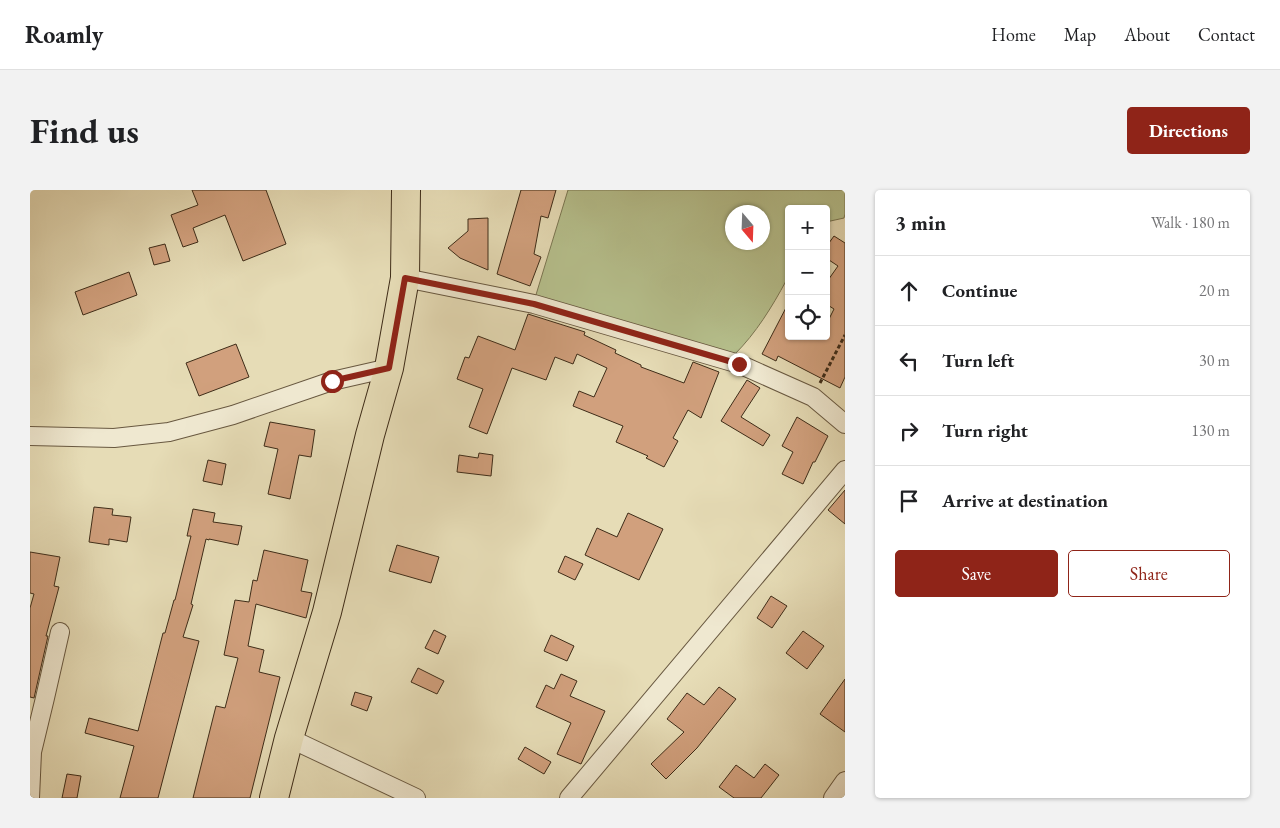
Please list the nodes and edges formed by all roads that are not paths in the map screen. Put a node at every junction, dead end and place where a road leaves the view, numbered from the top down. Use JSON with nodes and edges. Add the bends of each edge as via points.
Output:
{"nodes":[{"id":1,"x":406,"y":190,"type":"edge"},
{"id":2,"x":405,"y":278,"type":"junction"},
{"id":3,"x":389,"y":368,"type":"junction"},
{"id":4,"x":845,"y":424,"type":"edge"},
{"id":5,"x":30,"y":436,"type":"edge"},
{"id":6,"x":845,"y":470,"type":"edge"},
{"id":7,"x":60,"y":632,"type":"dead end"},
{"id":8,"x":289,"y":738,"type":"junction"},
{"id":9,"x":845,"y":781,"type":"edge"},
{"id":10,"x":30,"y":798,"type":"edge"},
{"id":11,"x":274,"y":798,"type":"edge"},
{"id":12,"x":416,"y":798,"type":"edge"},
{"id":13,"x":569,"y":798,"type":"edge"},
{"id":14,"x":833,"y":798,"type":"edge"}],
"edges":[{"from":1,"to":2,"type":"main road"},
{"from":2,"to":3,"type":"main road"},
{"from":2,"to":4,"type":"street","via":[[524,302],[739,364],[813,397]]},
{"from":3,"to":5,"type":"street","via":[[332,381],[233,415],[169,432],[114,438]]},
{"from":3,"to":8,"type":"main road","via":[[327,612]]},
{"from":6,"to":13,"type":"street"},
{"from":7,"to":10,"type":"street","via":[[32,752]]},
{"from":8,"to":11,"type":"main road"},
{"from":8,"to":12,"type":"street"},
{"from":9,"to":14,"type":"street"}]}
